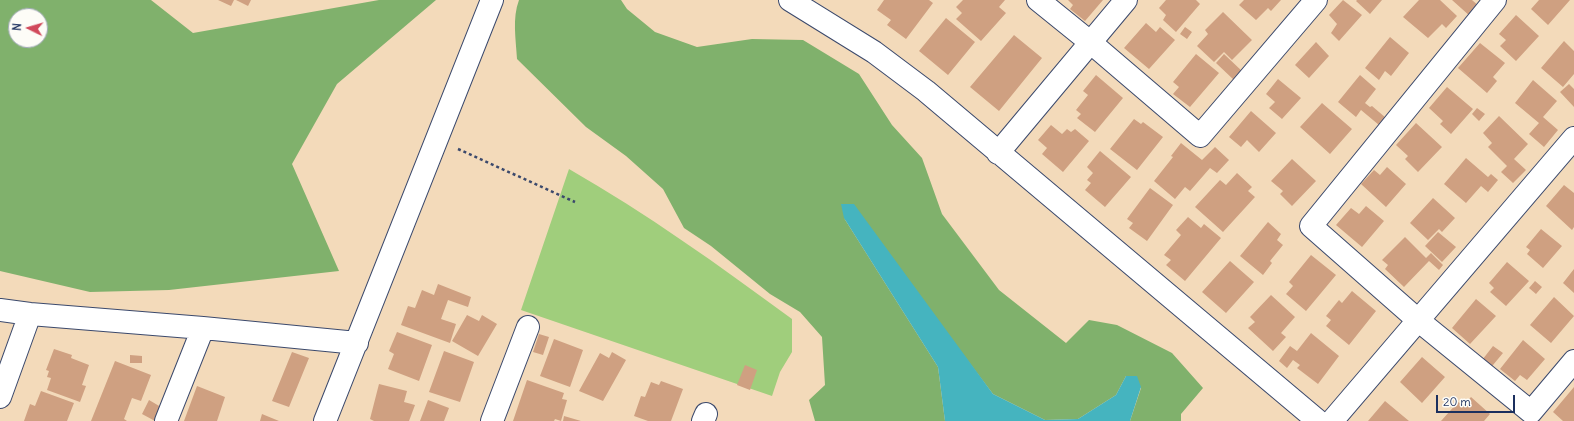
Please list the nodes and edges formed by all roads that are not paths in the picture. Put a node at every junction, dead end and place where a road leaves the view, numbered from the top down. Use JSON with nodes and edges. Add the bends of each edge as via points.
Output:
{"nodes":[{"id":1,"x":492,"y":0,"type":"edge"},
{"id":2,"x":790,"y":0,"type":"edge"},
{"id":3,"x":1038,"y":0,"type":"edge"},
{"id":4,"x":1126,"y":0,"type":"edge"},
{"id":5,"x":1316,"y":0,"type":"edge"},
{"id":6,"x":1494,"y":0,"type":"edge"},
{"id":7,"x":1090,"y":42,"type":"junction"},
{"id":8,"x":1574,"y":138,"type":"edge"},
{"id":9,"x":998,"y":153,"type":"junction"},
{"id":10,"x":0,"y":310,"type":"edge"},
{"id":11,"x":30,"y":314,"type":"junction"},
{"id":12,"x":1418,"y":321,"type":"junction"},
{"id":13,"x":528,"y":327,"type":"dead end"},
{"id":14,"x":202,"y":328,"type":"junction"},
{"id":15,"x":357,"y":343,"type":"junction"},
{"id":16,"x":1574,"y":361,"type":"edge"},
{"id":17,"x":0,"y":397,"type":"edge"},
{"id":18,"x":166,"y":421,"type":"edge"},
{"id":19,"x":325,"y":421,"type":"edge"},
{"id":20,"x":492,"y":421,"type":"edge"},
{"id":21,"x":1318,"y":421,"type":"edge"},
{"id":22,"x":1332,"y":421,"type":"edge"}],
"edges":[{"from":1,"to":15,"type":"street"},
{"from":2,"to":9,"type":"street","via":[[874,52],[926,91]]},
{"from":3,"to":7,"type":"street"},
{"from":4,"to":7,"type":"street"},
{"from":5,"to":7,"type":"street","via":[[1200,136]]},
{"from":6,"to":12,"type":"street","via":[[1311,226]]},
{"from":7,"to":9,"type":"street"},
{"from":8,"to":12,"type":"street"},
{"from":9,"to":21,"type":"street"},
{"from":10,"to":11,"type":"street"},
{"from":11,"to":14,"type":"street"},
{"from":11,"to":17,"type":"street"},
{"from":12,"to":16,"type":"street","via":[[1531,412]]},
{"from":12,"to":22,"type":"street"},
{"from":13,"to":20,"type":"street"},
{"from":14,"to":15,"type":"street"},
{"from":14,"to":18,"type":"street"},
{"from":15,"to":19,"type":"street"}]}
